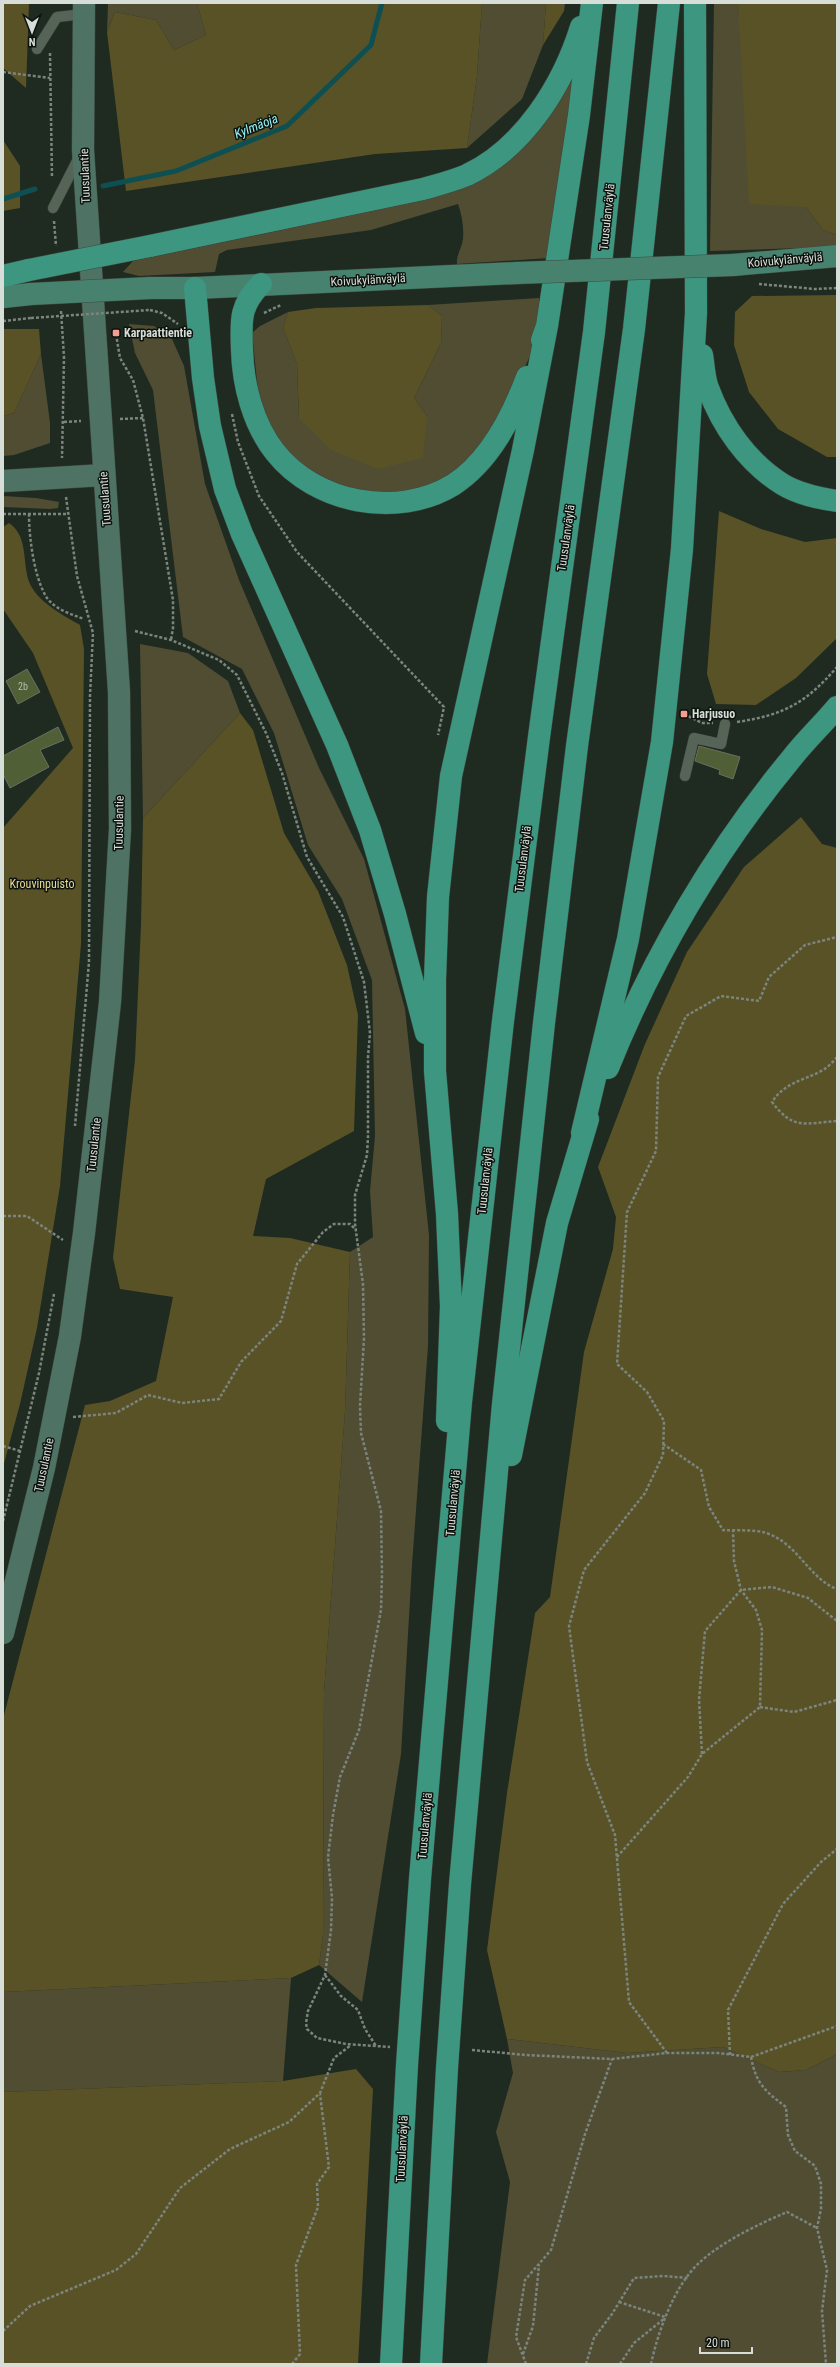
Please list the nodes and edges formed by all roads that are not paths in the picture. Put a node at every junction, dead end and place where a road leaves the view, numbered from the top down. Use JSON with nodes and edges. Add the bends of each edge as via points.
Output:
{"nodes":[{"id":1,"x":589,"y":3,"type":"edge"},
{"id":2,"x":592,"y":3,"type":"edge"},
{"id":3,"x":628,"y":3,"type":"edge"},
{"id":4,"x":668,"y":3,"type":"edge"},
{"id":5,"x":695,"y":3,"type":"edge"},
{"id":6,"x":84,"y":9,"type":"edge"},
{"id":7,"x":37,"y":49,"type":"dead end"},
{"id":8,"x":83,"y":150,"type":"junction"},
{"id":9,"x":54,"y":208,"type":"dead end"},
{"id":10,"x":837,"y":256,"type":"edge"},
{"id":11,"x":732,"y":265,"type":"junction"},
{"id":12,"x":837,"y":269,"type":"edge"},
{"id":13,"x":3,"y":276,"type":"edge"},
{"id":14,"x":261,"y":284,"type":"junction"},
{"id":15,"x":195,"y":288,"type":"junction"},
{"id":16,"x":3,"y":297,"type":"edge"},
{"id":17,"x":696,"y":313,"type":"junction"},
{"id":18,"x":547,"y":326,"type":"junction"},
{"id":19,"x":104,"y":474,"type":"junction"},
{"id":20,"x":3,"y":481,"type":"edge"},
{"id":21,"x":837,"y":501,"type":"edge"},
{"id":22,"x":837,"y":707,"type":"edge"},
{"id":23,"x":725,"y":724,"type":"road end"},
{"id":24,"x":685,"y":776,"type":"dead end"},
{"id":25,"x":435,"y":1071,"type":"junction"},
{"id":26,"x":582,"y":1133,"type":"junction"},
{"id":27,"x":448,"y":1555,"type":"junction"},
{"id":28,"x":489,"y":1570,"type":"junction"},
{"id":29,"x":3,"y":1633,"type":"edge"},
{"id":30,"x":391,"y":2364,"type":"edge"},
{"id":31,"x":431,"y":2364,"type":"edge"}],
"edges":[{"from":1,"to":13,"type":"highway","bridge":true,"via":[[576,42],[554,88],[529,125],[505,151],[467,175],[403,194]]},
{"from":2,"to":18,"type":"highway","via":[[579,115]]},
{"from":3,"to":27,"type":"highway","name":"Tuusulanväylä","via":[[594,332],[503,1021],[461,1402]]},
{"from":4,"to":28,"type":"highway","via":[[634,329],[578,738],[545,1015],[503,1404]]},
{"from":5,"to":17,"type":"highway"},
{"from":6,"to":7,"type":"lane","via":[[58,17]]},
{"from":6,"to":8,"type":"main road","name":"Tuusulantie"},
{"from":8,"to":9,"type":"lane"},
{"from":8,"to":19,"type":"main road","name":"Tuusulantie"},
{"from":10,"to":11,"type":"main road","name":"Koivukylänväylä"},
{"from":11,"to":12,"type":"main road","name":"Koivukylänväylä"},
{"from":11,"to":14,"type":"main road","name":"Koivukylänväylä","bridge":true},
{"from":14,"to":15,"type":"main road","name":"Koivukylänväylä"},
{"from":14,"to":18,"type":"highway","via":[[250,295],[243,309],[241,324],[243,369],[259,427],[275,452],[299,475],[325,491],[357,501],[389,504],[421,498],[452,485],[477,464],[500,434],[517,402]]},
{"from":15,"to":16,"type":"main road","name":"Koivukylänväylä","bridge":true,"via":[[150,288]]},
{"from":15,"to":25,"type":"highway","via":[[210,426],[225,490],[242,534],[337,745],[370,830],[415,986]]},
{"from":17,"to":21,"type":"highway","via":[[708,387],[721,418],[736,442],[782,484],[812,496]]},
{"from":17,"to":26,"type":"highway","via":[[682,549],[662,742],[628,939]]},
{"from":18,"to":25,"type":"highway","via":[[523,450],[451,776],[438,897]]},
{"from":19,"to":20,"type":"main road"},
{"from":19,"to":29,"type":"main road","name":"Tuusulantie","via":[[119,692],[120,837],[110,1002],[70,1336],[44,1468]]},
{"from":22,"to":26,"type":"highway","via":[[791,759],[743,822],[700,887],[651,972]]},
{"from":23,"to":24,"type":"lane","via":[[721,744],[694,738]]},
{"from":25,"to":27,"type":"highway","via":[[447,1214],[451,1306],[447,1387]]},
{"from":26,"to":28,"type":"highway","via":[[557,1223]]},
{"from":27,"to":30,"type":"highway","name":"Tuusulanväylä","via":[[406,2073]]},
{"from":28,"to":31,"type":"highway","via":[[460,1884],[446,2076]]}]}
